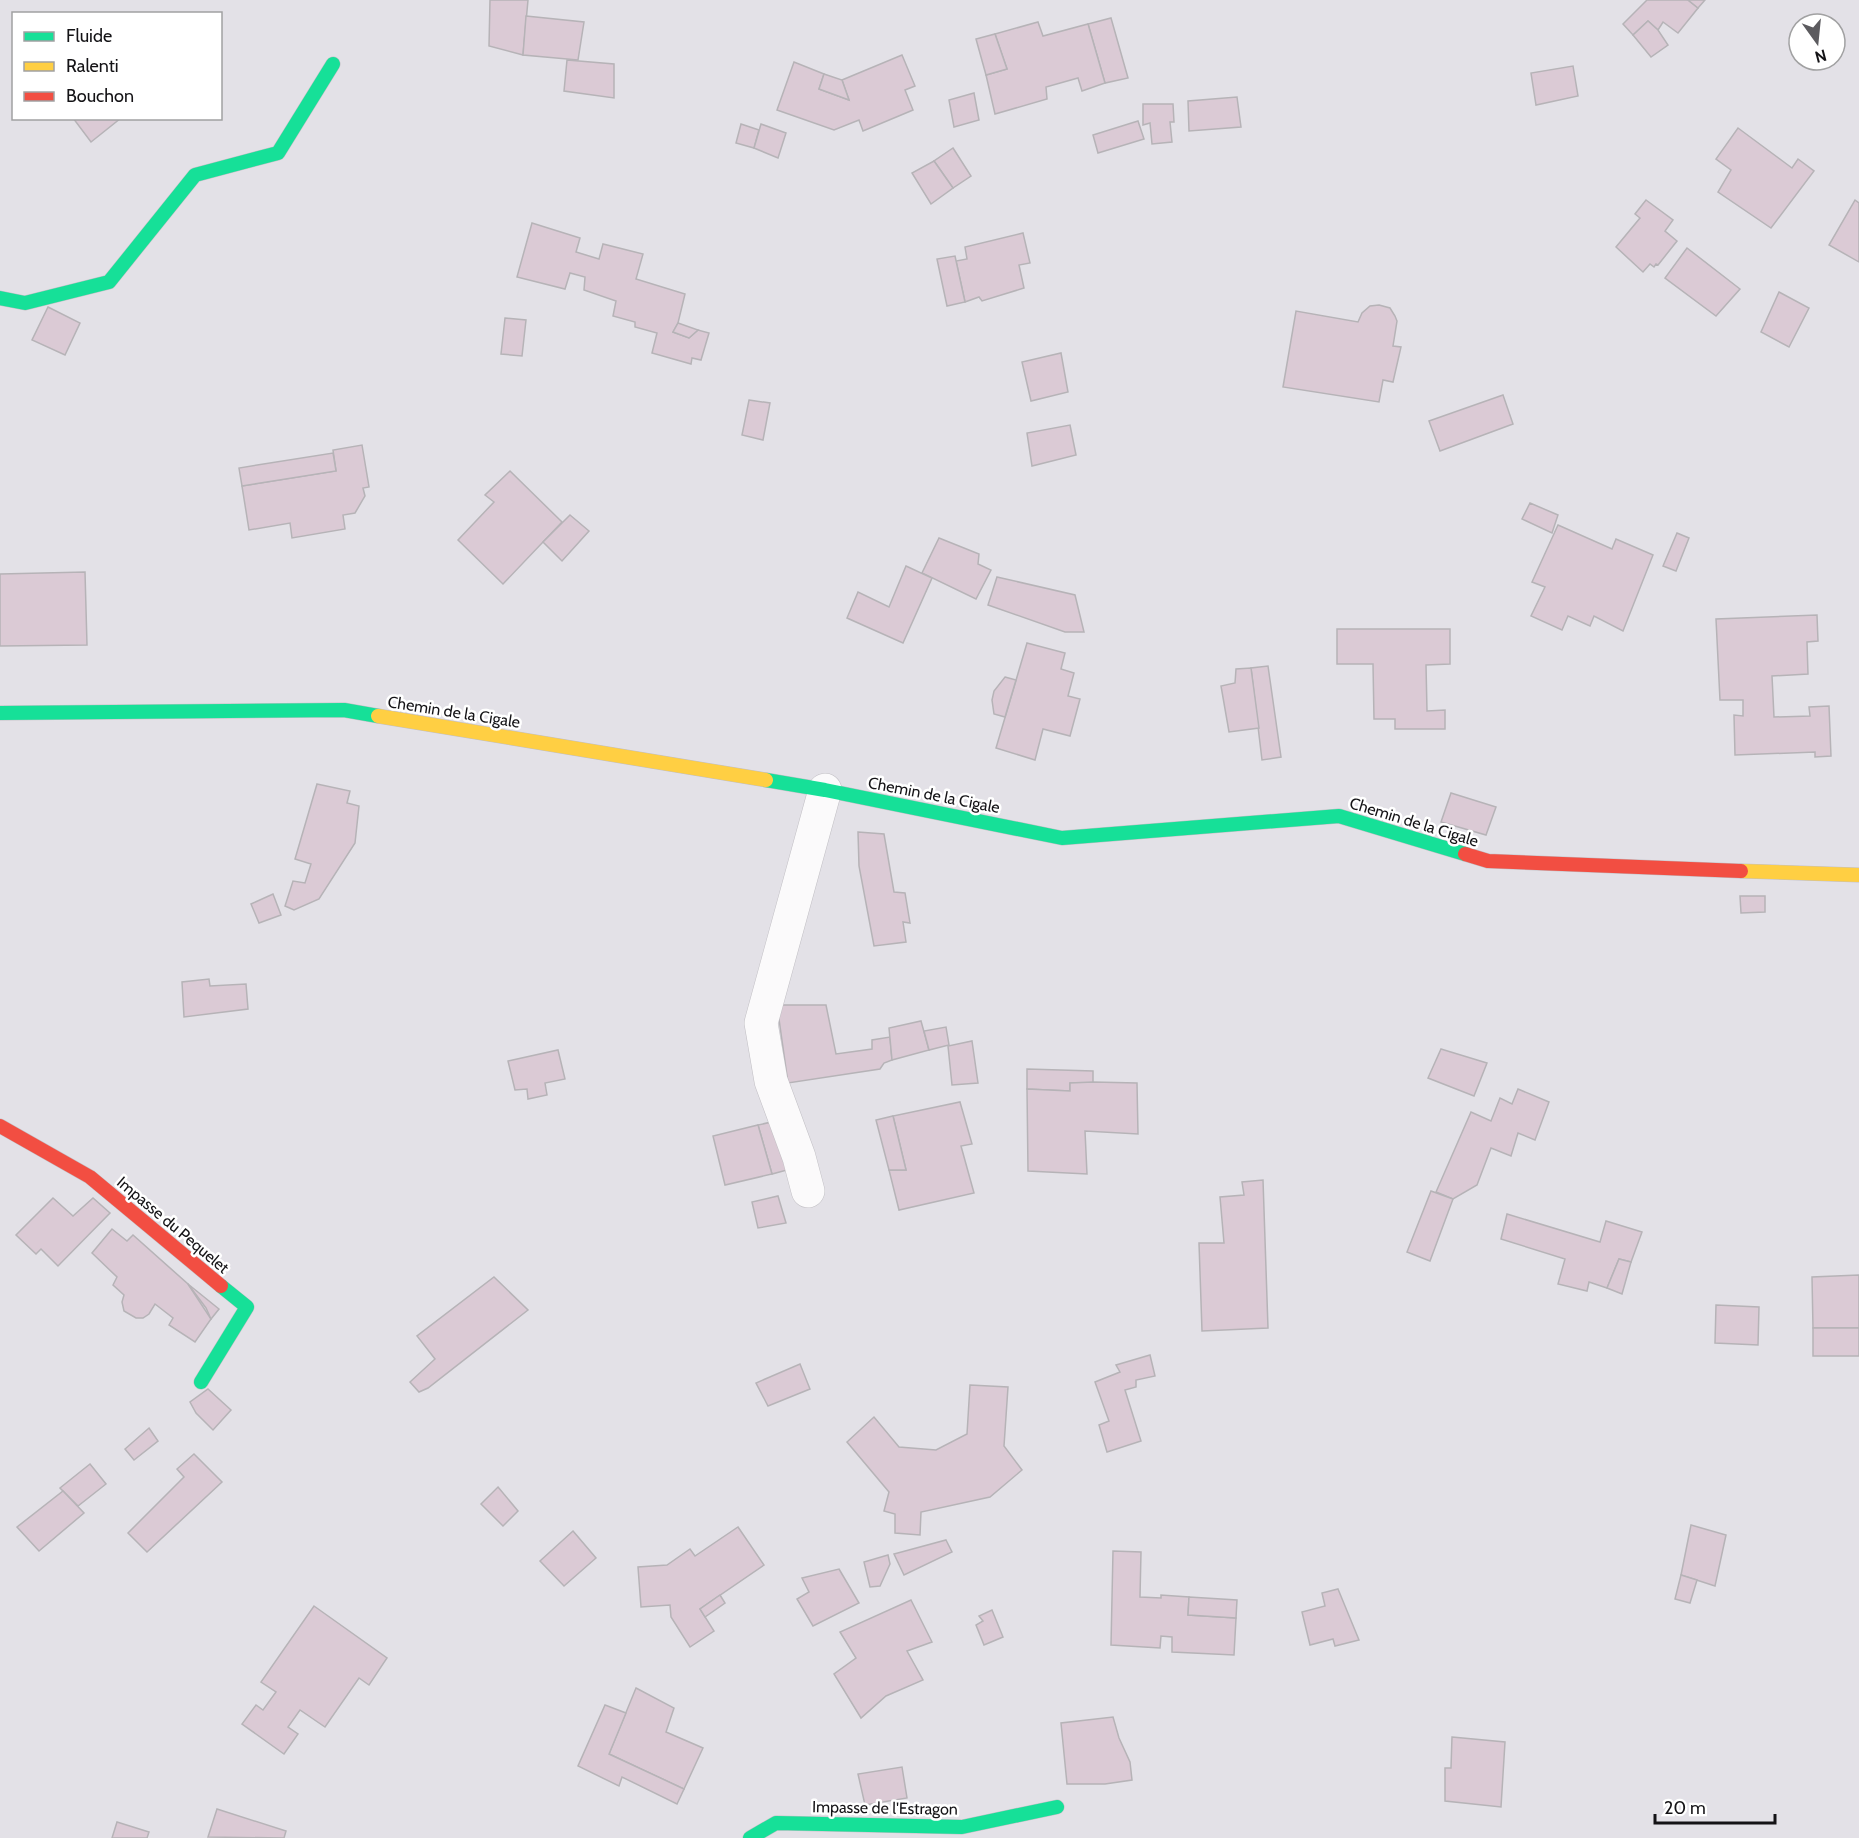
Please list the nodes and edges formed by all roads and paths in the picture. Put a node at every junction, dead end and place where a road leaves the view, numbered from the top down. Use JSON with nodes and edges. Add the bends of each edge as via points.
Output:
{"nodes":[{"id":1,"x":333,"y":64,"type":"dead end"},
{"id":2,"x":0,"y":298,"type":"edge"},
{"id":3,"x":0,"y":713,"type":"edge"},
{"id":4,"x":825,"y":790,"type":"junction"},
{"id":5,"x":1859,"y":875,"type":"edge"},
{"id":6,"x":0,"y":1126,"type":"edge"},
{"id":7,"x":808,"y":1191,"type":"dead end"},
{"id":8,"x":201,"y":1382,"type":"dead end"},
{"id":9,"x":1057,"y":1807,"type":"dead end"},
{"id":10,"x":750,"y":1838,"type":"edge"}],
"edges":[{"from":1,"to":2,"type":"street","via":[[278,153],[195,175],[109,282],[25,303]]},
{"from":3,"to":4,"type":"street","name":"Chemin de la Cigale","via":[[344,710]]},
{"from":4,"to":5,"type":"street","name":"Chemin de la Cigale","via":[[1062,838],[1339,816],[1488,861]]},
{"from":4,"to":7,"type":"street","via":[[761,1023],[771,1081]]},
{"from":6,"to":8,"type":"street","name":"Impasse du Pequelet","via":[[90,1177],[247,1307]]},
{"from":9,"to":10,"type":"street","name":"Impasse de l'Estragon","via":[[962,1827],[776,1823]]}]}
